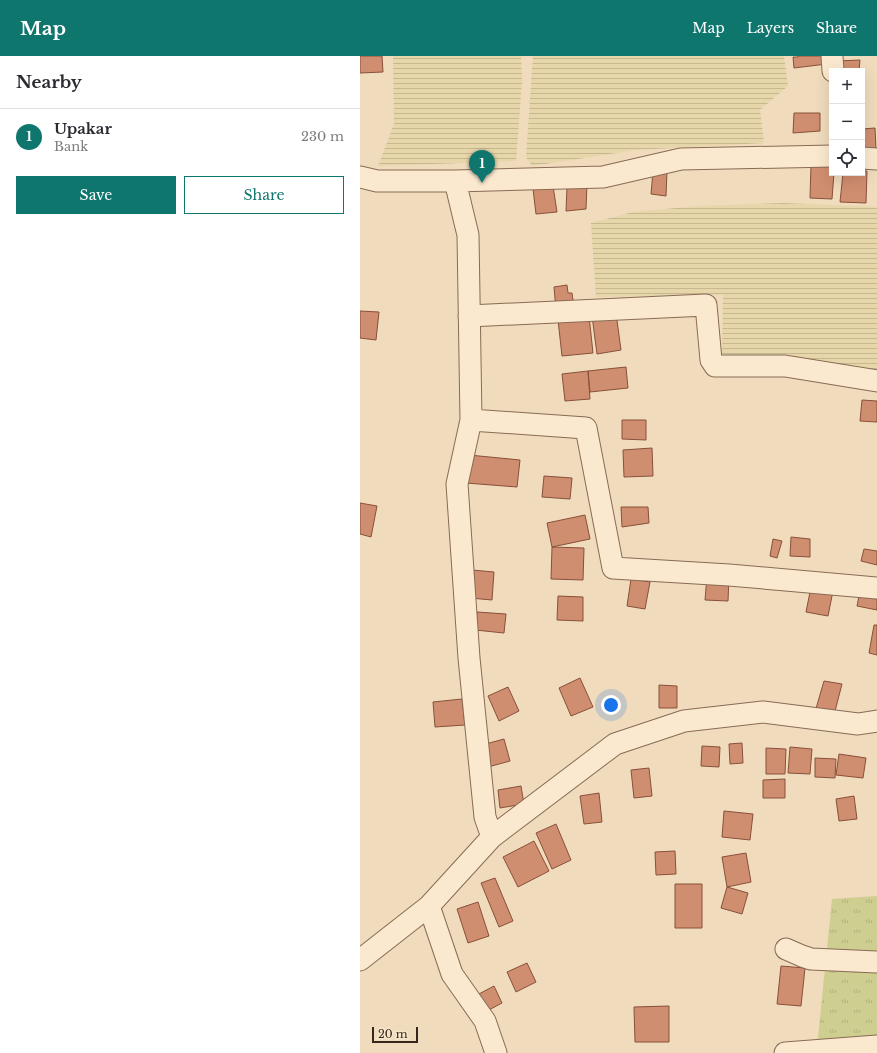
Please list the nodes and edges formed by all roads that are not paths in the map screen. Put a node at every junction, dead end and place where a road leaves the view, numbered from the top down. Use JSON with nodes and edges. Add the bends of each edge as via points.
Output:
{"nodes":[{"id":1,"x":832,"y":56,"type":"edge"},
{"id":2,"x":833,"y":68,"type":"edge"},
{"id":3,"x":829,"y":155,"type":"edge"},
{"id":4,"x":865,"y":158,"type":"edge"},
{"id":5,"x":877,"y":159,"type":"edge"},
{"id":6,"x":360,"y":178,"type":"edge"},
{"id":7,"x":456,"y":180,"type":"junction"},
{"id":8,"x":469,"y":316,"type":"junction"},
{"id":9,"x":877,"y":381,"type":"edge"},
{"id":10,"x":471,"y":420,"type":"junction"},
{"id":11,"x":877,"y":588,"type":"edge"},
{"id":12,"x":877,"y":721,"type":"edge"},
{"id":13,"x":492,"y":837,"type":"junction"},
{"id":14,"x":429,"y":906,"type":"junction"},
{"id":15,"x":786,"y":949,"type":"dead end"},
{"id":16,"x":360,"y":960,"type":"edge"},
{"id":17,"x":877,"y":962,"type":"edge"},
{"id":18,"x":877,"y":1046,"type":"edge"},
{"id":19,"x":496,"y":1053,"type":"edge"},
{"id":20,"x":785,"y":1053,"type":"edge"}],
"edges":[{"from":1,"to":2,"type":"street"},
{"from":3,"to":7,"type":"street","via":[[681,159],[603,177]]},
{"from":4,"to":5,"type":"street"},
{"from":6,"to":7,"type":"street","via":[[377,181]]},
{"from":7,"to":8,"type":"street","via":[[468,235]]},
{"from":8,"to":9,"type":"street","via":[[706,305],[710,360],[715,366],[785,366]]},
{"from":8,"to":10,"type":"street"},
{"from":10,"to":11,"type":"street","via":[[586,428],[613,568]]},
{"from":10,"to":13,"type":"street","via":[[457,484],[469,658],[484,817]]},
{"from":12,"to":13,"type":"street","via":[[858,724],[763,712],[684,721],[615,744]]},
{"from":13,"to":14,"type":"street"},
{"from":14,"to":16,"type":"street"},
{"from":14,"to":19,"type":"street","via":[[452,974],[485,1021]]},
{"from":15,"to":17,"type":"street","via":[[811,959]]},
{"from":18,"to":20,"type":"street"}]}
